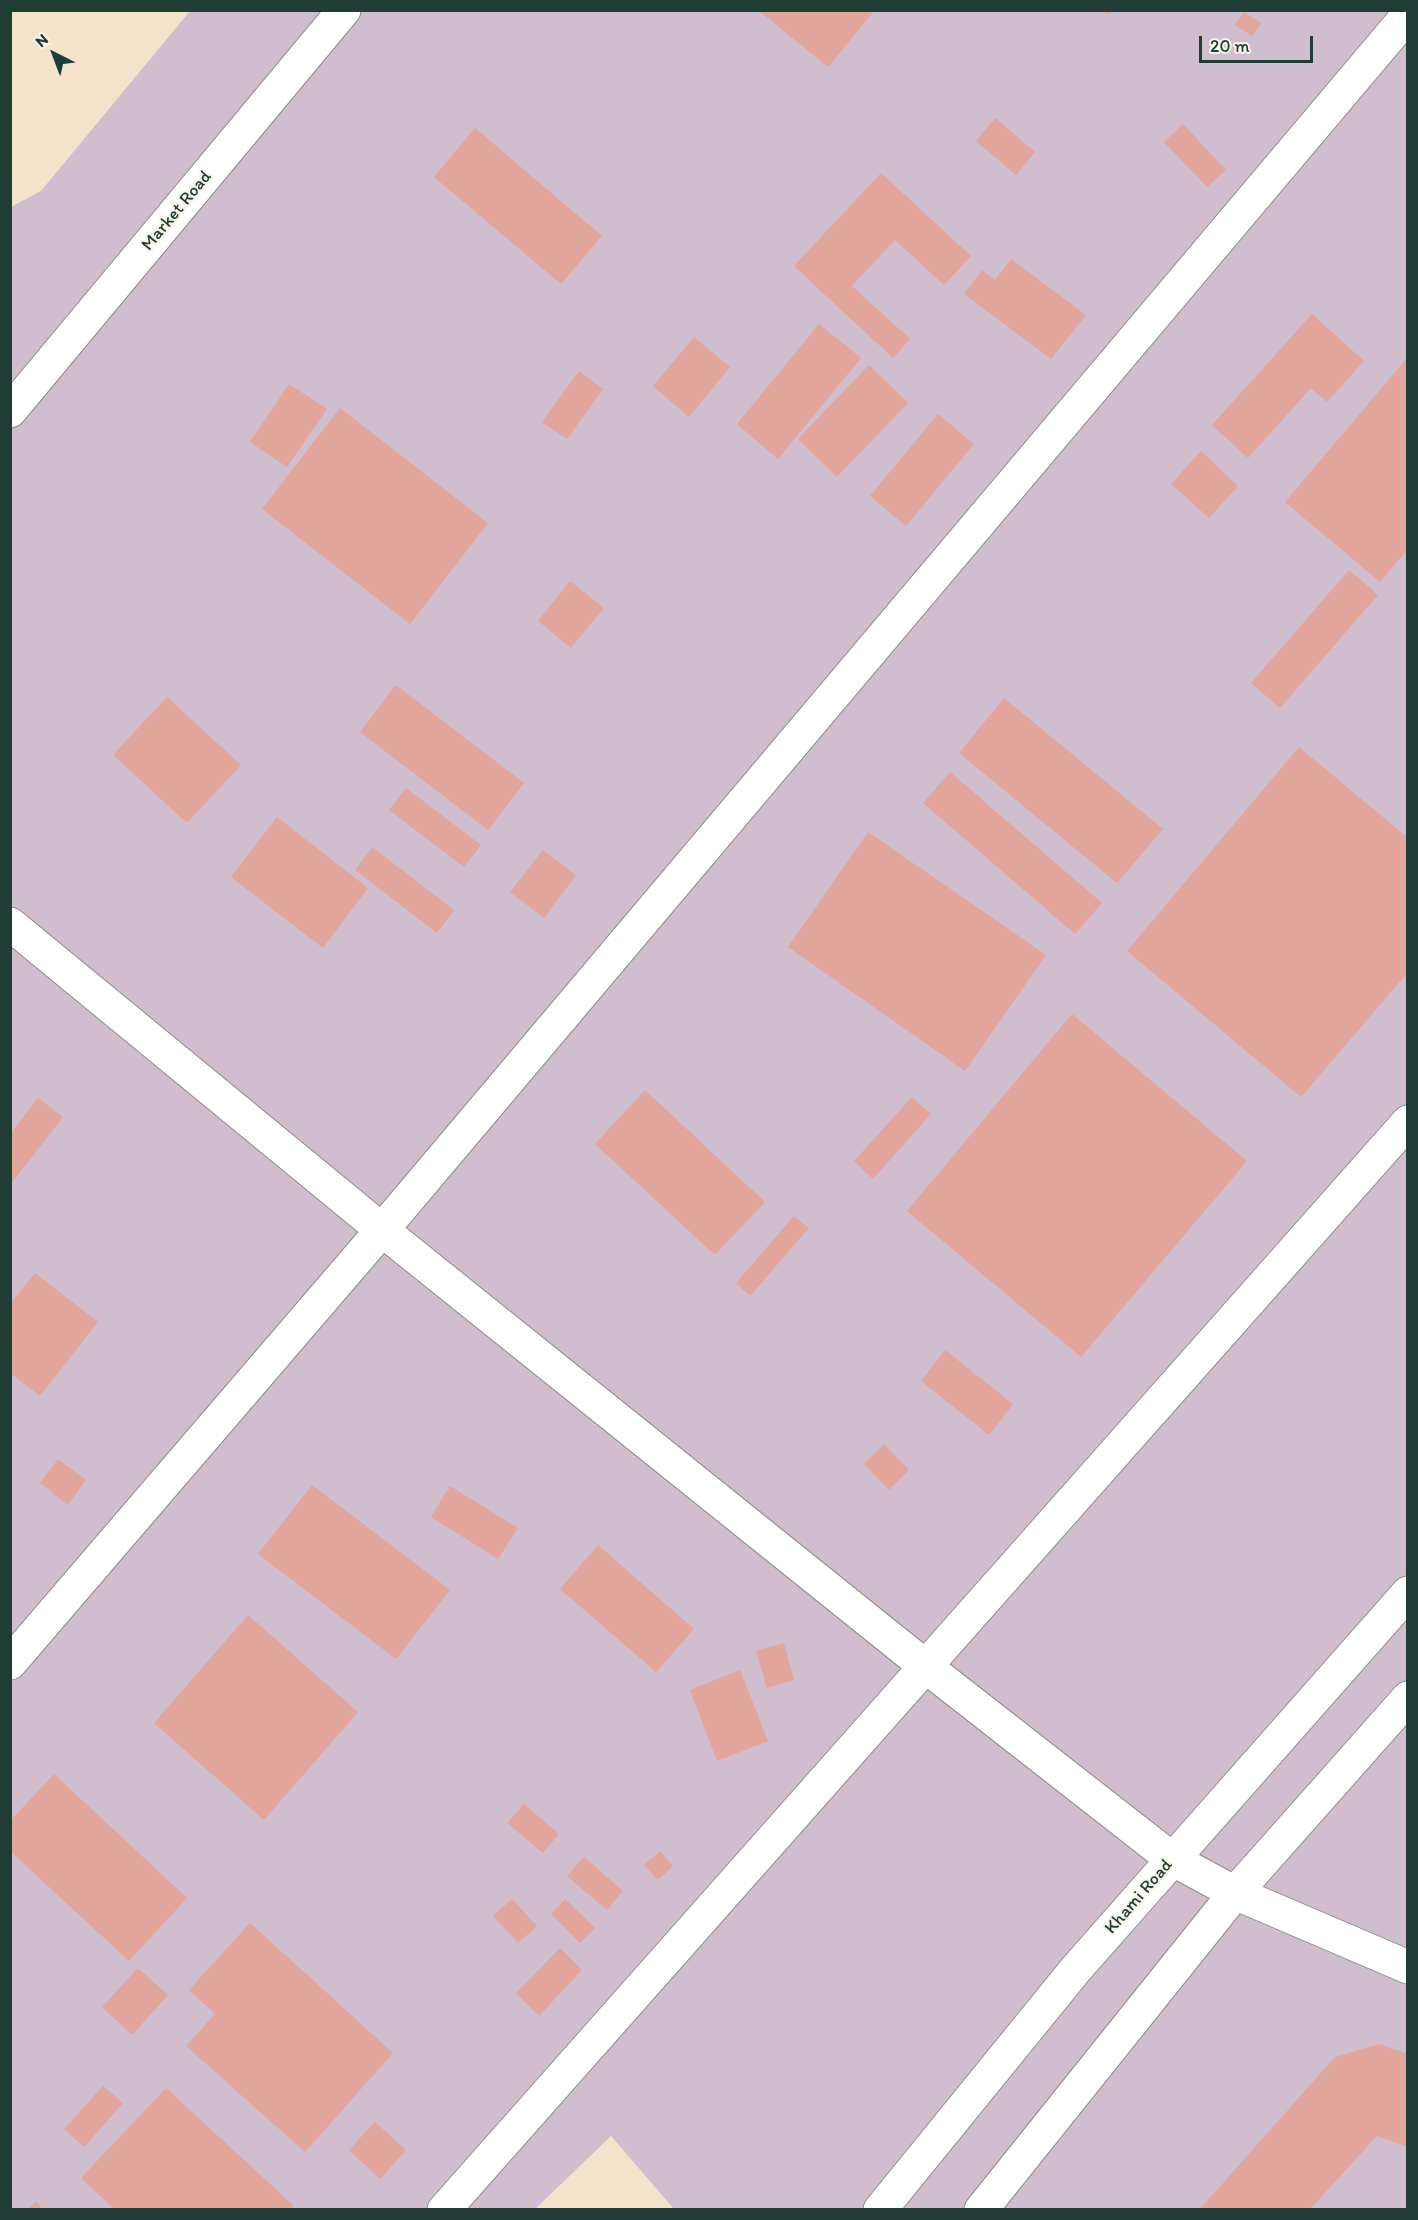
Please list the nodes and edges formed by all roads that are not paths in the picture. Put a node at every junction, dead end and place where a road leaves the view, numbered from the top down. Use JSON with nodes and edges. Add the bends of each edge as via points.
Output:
{"nodes":[{"id":1,"x":344,"y":10,"type":"edge"},
{"id":2,"x":1407,"y":15,"type":"edge"},
{"id":3,"x":10,"y":411,"type":"edge"},
{"id":4,"x":10,"y":924,"type":"edge"},
{"id":5,"x":1407,"y":1122,"type":"edge"},
{"id":6,"x":382,"y":1230,"type":"junction"},
{"id":7,"x":1407,"y":1593,"type":"edge"},
{"id":8,"x":10,"y":1663,"type":"edge"},
{"id":9,"x":925,"y":1665,"type":"junction"},
{"id":10,"x":1407,"y":1698,"type":"edge"},
{"id":11,"x":1172,"y":1859,"type":"junction"},
{"id":12,"x":1235,"y":1893,"type":"junction"},
{"id":13,"x":1407,"y":1966,"type":"edge"},
{"id":14,"x":444,"y":2210,"type":"edge"},
{"id":15,"x":880,"y":2210,"type":"edge"},
{"id":16,"x":981,"y":2210,"type":"edge"}],
"edges":[{"from":1,"to":3,"type":"street","name":"Market Road"},
{"from":2,"to":6,"type":"street"},
{"from":4,"to":6,"type":"street"},
{"from":5,"to":9,"type":"street"},
{"from":6,"to":8,"type":"street"},
{"from":6,"to":9,"type":"street"},
{"from":7,"to":11,"type":"street","name":"Khami Road"},
{"from":9,"to":11,"type":"street"},
{"from":9,"to":14,"type":"street"},
{"from":10,"to":12,"type":"street"},
{"from":11,"to":12,"type":"street"},
{"from":11,"to":15,"type":"street","name":"Khami Road","via":[[1076,1969]]},
{"from":12,"to":13,"type":"street"},
{"from":12,"to":16,"type":"street"}]}
